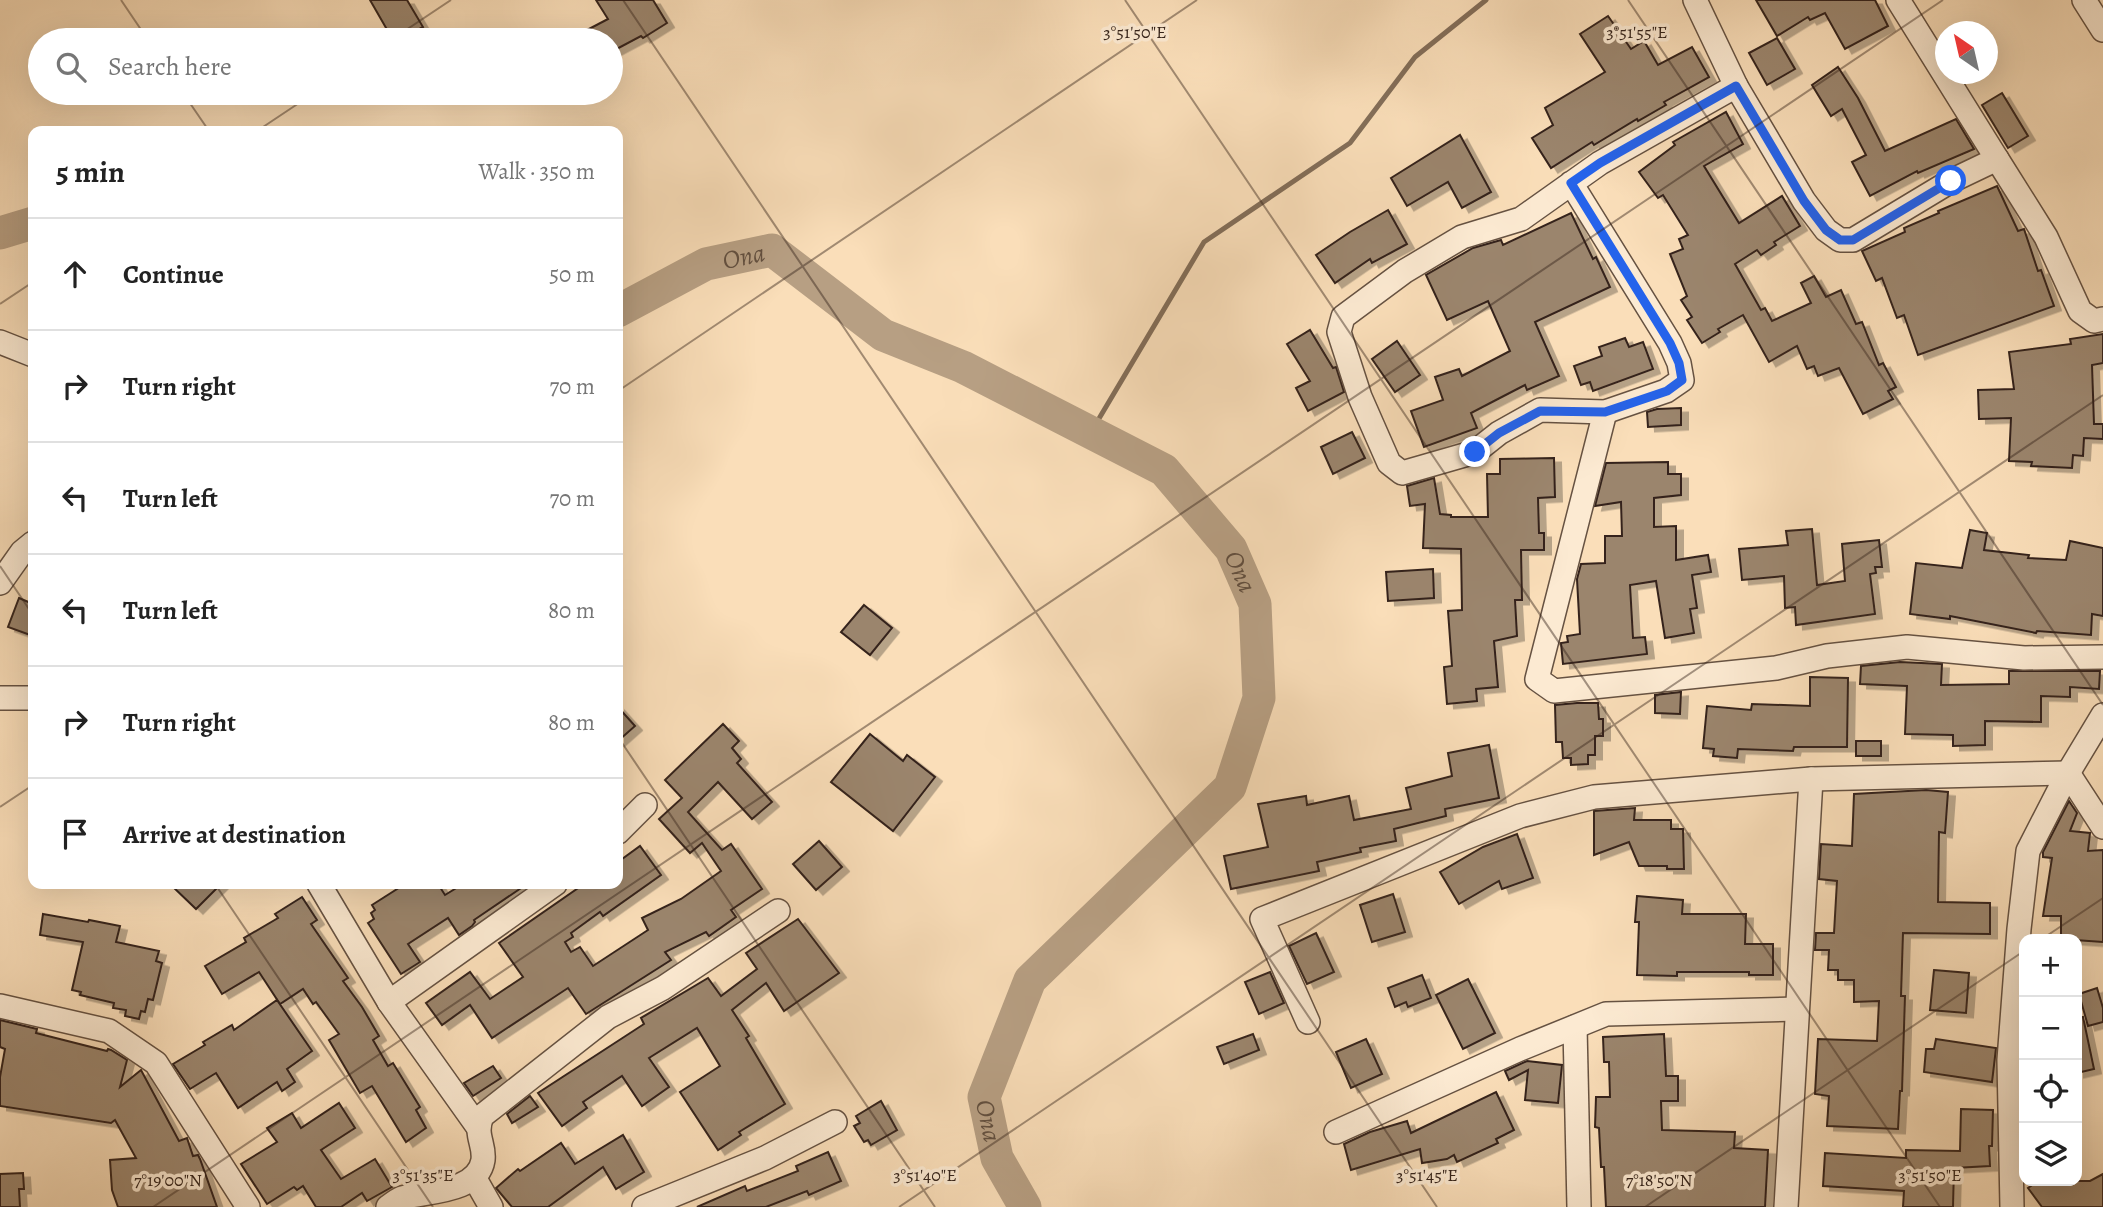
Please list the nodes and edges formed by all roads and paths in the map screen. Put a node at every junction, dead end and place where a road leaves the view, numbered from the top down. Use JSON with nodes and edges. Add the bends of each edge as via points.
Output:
{"nodes":[{"id":1,"x":1695,"y":0,"type":"edge"},
{"id":2,"x":1898,"y":0,"type":"edge"},
{"id":3,"x":2084,"y":0,"type":"edge"},
{"id":4,"x":2103,"y":30,"type":"edge"},
{"id":5,"x":1736,"y":86,"type":"junction"},
{"id":6,"x":1997,"y":159,"type":"junction"},
{"id":7,"x":1571,"y":183,"type":"junction"},
{"id":8,"x":2103,"y":319,"type":"edge"},
{"id":9,"x":0,"y":342,"type":"edge"},
{"id":10,"x":28,"y":353,"type":"edge"},
{"id":11,"x":1605,"y":412,"type":"junction"},
{"id":12,"x":28,"y":547,"type":"edge"},
{"id":13,"x":0,"y":583,"type":"edge"},
{"id":14,"x":2103,"y":657,"type":"edge"},
{"id":15,"x":0,"y":698,"type":"edge"},
{"id":16,"x":28,"y":698,"type":"edge"},
{"id":17,"x":2103,"y":715,"type":"edge"},
{"id":18,"x":2068,"y":773,"type":"junction"},
{"id":19,"x":1811,"y":779,"type":"junction"},
{"id":20,"x":645,"y":805,"type":"dead end"},
{"id":21,"x":623,"y":827,"type":"edge"},
{"id":22,"x":2103,"y":827,"type":"edge"},
{"id":23,"x":322,"y":889,"type":"edge"},
{"id":24,"x":548,"y":889,"type":"edge"},
{"id":25,"x":778,"y":911,"type":"dead end"},
{"id":26,"x":389,"y":1002,"type":"junction"},
{"id":27,"x":0,"y":1006,"type":"edge"},
{"id":28,"x":1797,"y":1009,"type":"junction"},
{"id":29,"x":1308,"y":1022,"type":"dead end"},
{"id":30,"x":1575,"y":1027,"type":"junction"},
{"id":31,"x":835,"y":1122,"type":"dead end"},
{"id":32,"x":478,"y":1127,"type":"junction"},
{"id":33,"x":1336,"y":1132,"type":"dead end"},
{"id":34,"x":474,"y":1177,"type":"junction"},
{"id":35,"x":248,"y":1207,"type":"edge"},
{"id":36,"x":388,"y":1207,"type":"edge"},
{"id":37,"x":491,"y":1207,"type":"edge"},
{"id":38,"x":644,"y":1207,"type":"edge"},
{"id":39,"x":1579,"y":1207,"type":"edge"},
{"id":40,"x":1786,"y":1207,"type":"edge"},
{"id":41,"x":2012,"y":1207,"type":"edge"}],
"edges":[{"from":1,"to":5,"type":"street"},
{"from":2,"to":6,"type":"street"},
{"from":3,"to":4,"type":"street"},
{"from":5,"to":6,"type":"street","via":[[1804,201],[1826,230],[1840,240],[1853,240]]},
{"from":5,"to":7,"type":"street"},
{"from":6,"to":8,"type":"street","via":[[2046,237],[2080,311],[2094,321]]},
{"from":7,"to":11,"type":"street","via":[[1670,343],[1682,380],[1667,391]]},
{"from":7,"to":11,"type":"street","via":[[1521,219],[1462,237],[1405,271],[1343,317],[1339,332],[1384,453],[1402,473],[1475,452],[1540,411]]},
{"from":9,"to":10,"type":"street"},
{"from":11,"to":14,"type":"street","via":[[1537,679],[1554,691],[1776,668],[1827,656],[1907,647],[2024,658]]},
{"from":12,"to":13,"type":"street"},
{"from":15,"to":16,"type":"street"},
{"from":17,"to":18,"type":"street"},
{"from":18,"to":19,"type":"street"},
{"from":18,"to":22,"type":"street"},
{"from":18,"to":41,"type":"street","via":[[2028,851],[2009,1060]]},
{"from":19,"to":28,"type":"street"},
{"from":19,"to":29,"type":"street","via":[[1594,797],[1520,816],[1262,919]]},
{"from":20,"to":21,"type":"street"},
{"from":23,"to":26,"type":"street"},
{"from":24,"to":26,"type":"street"},
{"from":25,"to":32,"type":"street","via":[[663,988],[608,1017],[482,1116]]},
{"from":26,"to":32,"type":"street"},
{"from":27,"to":35,"type":"street","via":[[109,1031],[156,1063]]},
{"from":28,"to":30,"type":"street","via":[[1606,1014]]},
{"from":28,"to":40,"type":"street"},
{"from":30,"to":33,"type":"street"},
{"from":30,"to":39,"type":"street"},
{"from":31,"to":38,"type":"street","via":[[765,1158]]},
{"from":32,"to":34,"type":"street","via":[[483,1160]]},
{"from":34,"to":36,"type":"street","via":[[400,1199]]},
{"from":34,"to":37,"type":"street"}]}
